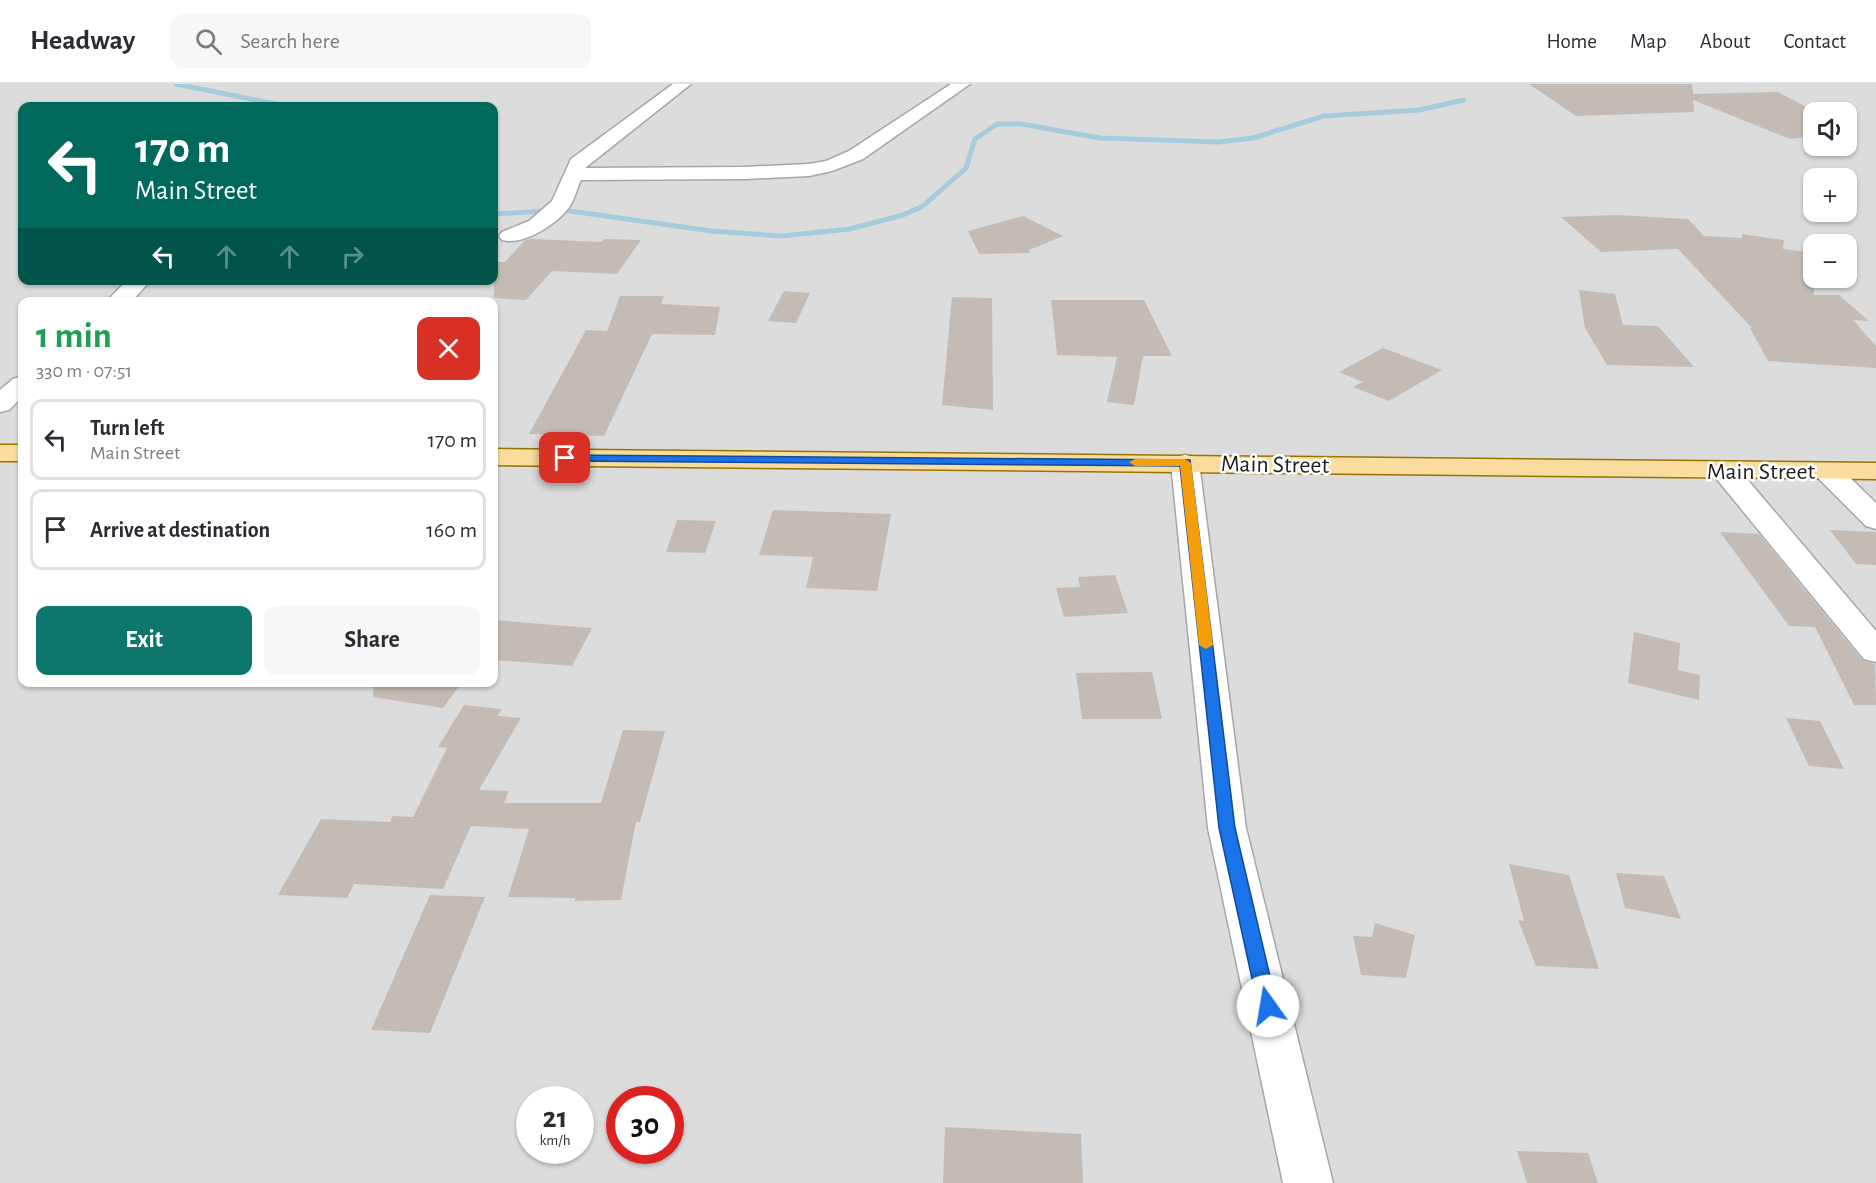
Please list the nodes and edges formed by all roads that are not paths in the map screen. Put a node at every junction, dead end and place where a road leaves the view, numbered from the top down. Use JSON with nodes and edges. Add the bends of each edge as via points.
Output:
{"nodes":[{"id":1,"x":683,"y":84,"type":"edge"},
{"id":2,"x":962,"y":84,"type":"edge"},
{"id":3,"x":574,"y":174,"type":"junction"},
{"id":4,"x":509,"y":236,"type":"dead end"},
{"id":5,"x":136,"y":285,"type":"edge"},
{"id":6,"x":122,"y":297,"type":"edge"},
{"id":7,"x":18,"y":388,"type":"edge"},
{"id":8,"x":0,"y":404,"type":"edge"},
{"id":9,"x":0,"y":453,"type":"edge"},
{"id":10,"x":18,"y":453,"type":"edge"},
{"id":11,"x":498,"y":457,"type":"edge"},
{"id":12,"x":1185,"y":463,"type":"junction"},
{"id":13,"x":1725,"y":471,"type":"junction"},
{"id":14,"x":1827,"y":471,"type":"junction"},
{"id":15,"x":1876,"y":471,"type":"edge"},
{"id":16,"x":1876,"y":520,"type":"edge"},
{"id":17,"x":1876,"y":652,"type":"edge"},
{"id":18,"x":1308,"y":1183,"type":"edge"}],
"edges":[{"from":1,"to":3,"type":"street","via":[[578,163]]},
{"from":2,"to":3,"type":"street","via":[[856,155],[832,165],[744,173]]},
{"from":3,"to":4,"type":"street","via":[[555,210]]},
{"from":5,"to":6,"type":"street"},
{"from":7,"to":8,"type":"street"},
{"from":9,"to":10,"type":"main road"},
{"from":11,"to":12,"type":"main road","name":"Main Street"},
{"from":12,"to":13,"type":"main road","name":"Main Street"},
{"from":12,"to":18,"type":"street","via":[[1227,828]]},
{"from":13,"to":14,"type":"main road","name":"Main Street"},
{"from":13,"to":17,"type":"street"},
{"from":14,"to":15,"type":"main road","name":"Main Street"},
{"from":14,"to":16,"type":"street"}]}
